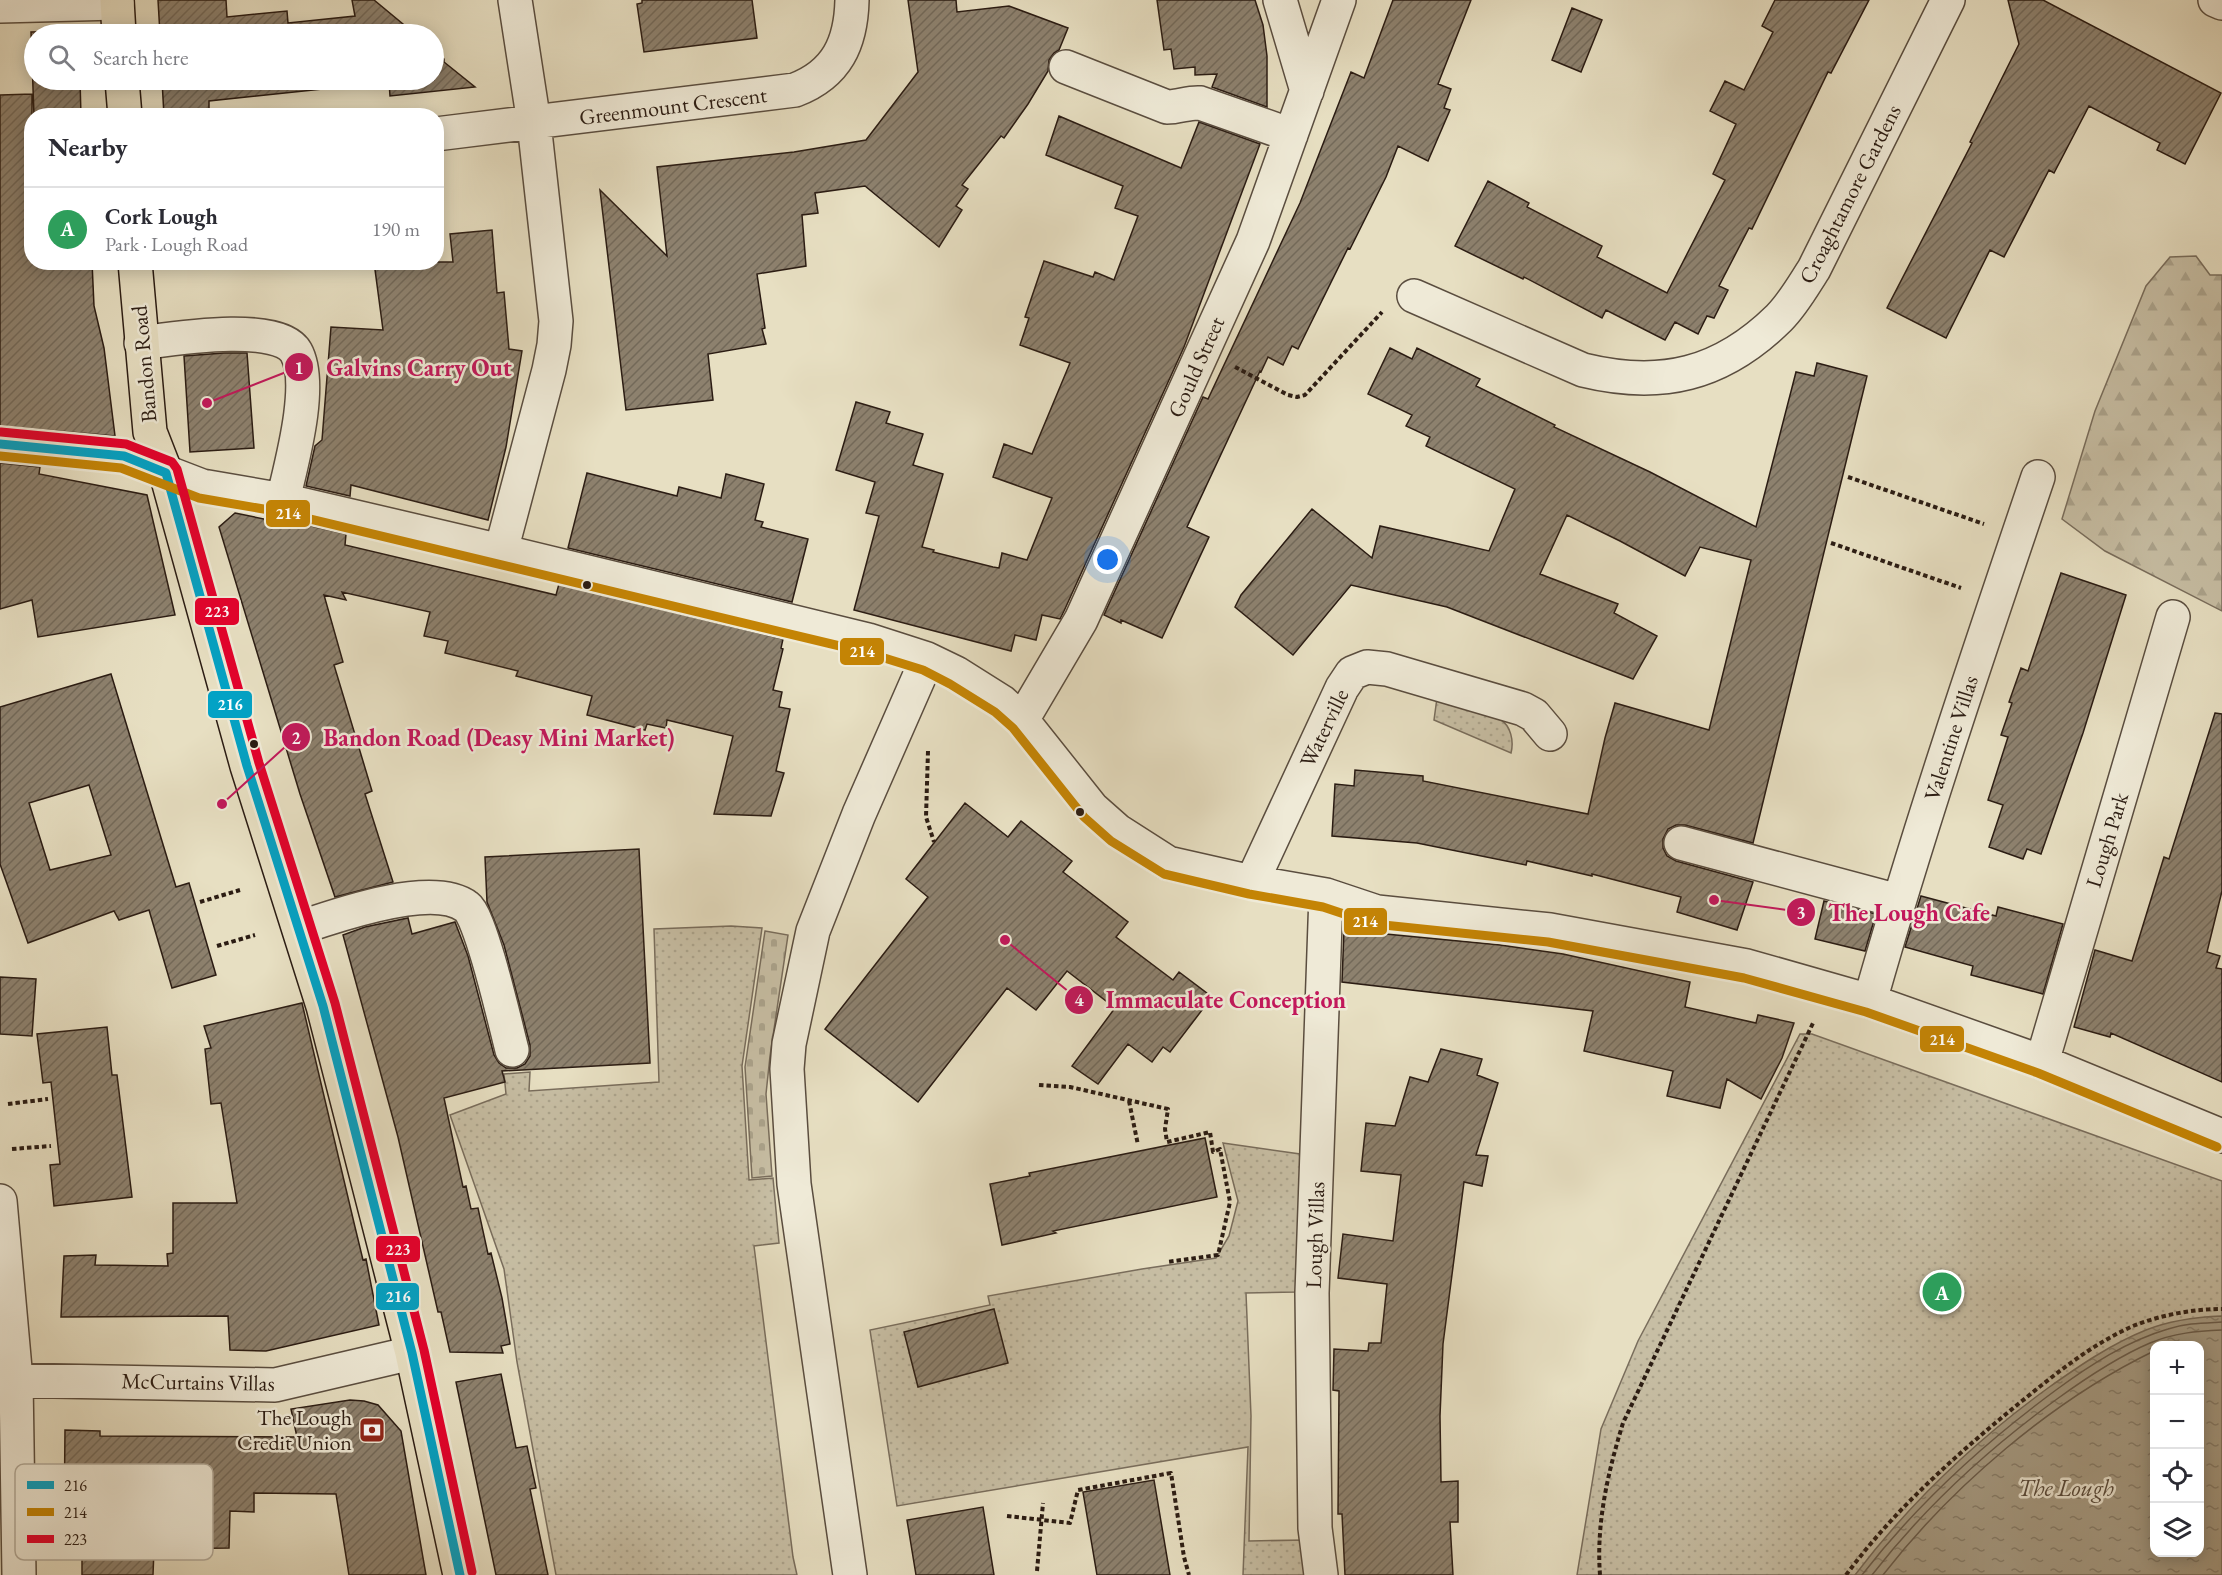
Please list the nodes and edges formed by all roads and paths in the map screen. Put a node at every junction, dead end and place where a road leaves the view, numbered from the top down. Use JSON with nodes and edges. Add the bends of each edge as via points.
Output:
{"nodes":[{"id":1,"x":515,"y":0,"type":"edge"},
{"id":2,"x":852,"y":0,"type":"edge"},
{"id":3,"x":1280,"y":0,"type":"edge"},
{"id":4,"x":1339,"y":0,"type":"edge"},
{"id":5,"x":1948,"y":0,"type":"edge"},
{"id":6,"x":2215,"y":0,"type":"edge"},
{"id":7,"x":2222,"y":3,"type":"edge"},
{"id":8,"x":0,"y":6,"type":"edge"},
{"id":9,"x":118,"y":13,"type":"edge"},
{"id":10,"x":1066,"y":67,"type":"dead end"},
{"id":11,"x":123,"y":90,"type":"edge"},
{"id":12,"x":1307,"y":91,"type":"junction"},
{"id":13,"x":124,"y":108,"type":"edge"},
{"id":14,"x":534,"y":123,"type":"junction"},
{"id":15,"x":444,"y":133,"type":"edge"},
{"id":16,"x":1291,"y":135,"type":"junction"},
{"id":17,"x":136,"y":270,"type":"edge"},
{"id":18,"x":1414,"y":296,"type":"joint"},
{"id":19,"x":141,"y":343,"type":"junction"},
{"id":20,"x":1203,"y":349,"type":"junction"},
{"id":21,"x":0,"y":444,"type":"edge"},
{"id":22,"x":166,"y":473,"type":"junction"},
{"id":23,"x":1848,"y":477,"type":"dead end"},
{"id":24,"x":2038,"y":477,"type":"dead end"},
{"id":25,"x":283,"y":500,"type":"junction"},
{"id":26,"x":2018,"y":536,"type":"junction"},
{"id":27,"x":1831,"y":543,"type":"dead end"},
{"id":28,"x":501,"y":550,"type":"junction"},
{"id":29,"x":1996,"y":601,"type":"junction"},
{"id":30,"x":2173,"y":617,"type":"dead end"},
{"id":31,"x":927,"y":659,"type":"junction"},
{"id":32,"x":1022,"y":720,"type":"junction"},
{"id":33,"x":1550,"y":735,"type":"dead end"},
{"id":34,"x":929,"y":742,"type":"dead end"},
{"id":35,"x":934,"y":842,"type":"dead end"},
{"id":36,"x":1681,"y":843,"type":"dead end"},
{"id":37,"x":1252,"y":882,"type":"junction"},
{"id":38,"x":240,"y":890,"type":"dead end"},
{"id":39,"x":1326,"y":894,"type":"junction"},
{"id":40,"x":1898,"y":901,"type":"junction"},
{"id":41,"x":200,"y":902,"type":"dead end"},
{"id":42,"x":299,"y":928,"type":"junction"},
{"id":43,"x":255,"y":935,"type":"dead end"},
{"id":44,"x":217,"y":946,"type":"dead end"},
{"id":45,"x":1870,"y":1001,"type":"junction"},
{"id":46,"x":1817,"y":1015,"type":"dead end"},
{"id":47,"x":512,"y":1050,"type":"dead end"},
{"id":48,"x":2042,"y":1062,"type":"junction"},
{"id":49,"x":1039,"y":1085,"type":"dead end"},
{"id":50,"x":48,"y":1099,"type":"dead end"},
{"id":51,"x":1129,"y":1101,"type":"junction"},
{"id":52,"x":8,"y":1104,"type":"dead end"},
{"id":53,"x":2222,"y":1136,"type":"edge"},
{"id":54,"x":1138,"y":1145,"type":"dead end"},
{"id":55,"x":51,"y":1146,"type":"dead end"},
{"id":56,"x":12,"y":1149,"type":"dead end"},
{"id":57,"x":0,"y":1201,"type":"edge"},
{"id":58,"x":1167,"y":1262,"type":"dead end"},
{"id":59,"x":2222,"y":1309,"type":"edge"},
{"id":60,"x":412,"y":1353,"type":"junction"},
{"id":61,"x":8,"y":1380,"type":"edge"},
{"id":62,"x":1043,"y":1503,"type":"dead end"},
{"id":63,"x":15,"y":1504,"type":"edge"},
{"id":64,"x":1007,"y":1516,"type":"dead end"},
{"id":65,"x":1041,"y":1520,"type":"junction"},
{"id":66,"x":18,"y":1560,"type":"edge"},
{"id":67,"x":1037,"y":1571,"type":"dead end"},
{"id":68,"x":19,"y":1575,"type":"edge"},
{"id":69,"x":460,"y":1575,"type":"edge"},
{"id":70,"x":850,"y":1575,"type":"edge"},
{"id":71,"x":1190,"y":1575,"type":"edge"},
{"id":72,"x":1321,"y":1575,"type":"edge"},
{"id":73,"x":1600,"y":1575,"type":"edge"},
{"id":74,"x":1846,"y":1575,"type":"edge"}],
"edges":[{"from":1,"to":14,"type":"street"},
{"from":2,"to":14,"type":"street","name":"Greenmount Crescent","via":[[851,25],[844,48],[814,82],[795,90]]},
{"from":3,"to":12,"type":"street"},
{"from":4,"to":12,"type":"street","name":"Gould Street"},
{"from":5,"to":18,"type":"street","name":"Croaghtamore Gardens","via":[[1799,294],[1760,334],[1709,368],[1664,378],[1583,370]]},
{"from":6,"to":7,"type":"street"},
{"from":8,"to":9,"type":"street"},
{"from":10,"to":16,"type":"street","via":[[1167,107],[1200,103]]},
{"from":11,"to":13,"type":"main road"},
{"from":12,"to":16,"type":"street","name":"Gould Street"},
{"from":14,"to":15,"type":"street","name":"Greenmount Crescent"},
{"from":14,"to":28,"type":"street","via":[[556,321],[545,387]]},
{"from":16,"to":20,"type":"street","name":"Gould Street","via":[[1252,242]]},
{"from":17,"to":19,"type":"main road","name":"Bandon Road"},
{"from":18,"to":20,"type":"path","via":[[1405,296],[1386,308],[1305,395],[1288,395]]},
{"from":19,"to":22,"type":"main road","name":"Bandon Road","via":[[150,432]]},
{"from":19,"to":25,"type":"street","via":[[252,333],[279,339],[295,350],[301,369],[301,417]]},
{"from":20,"to":32,"type":"street","name":"Gould Street","via":[[1081,620]]},
{"from":21,"to":22,"type":"street","via":[[124,456]]},
{"from":22,"to":25,"type":"street","via":[[202,486]]},
{"from":22,"to":42,"type":"main road","name":"Bandon Road","via":[[247,766]]},
{"from":23,"to":26,"type":"path"},
{"from":24,"to":26,"type":"street","name":"Valentine Villas"},
{"from":25,"to":28,"type":"street"},
{"from":26,"to":29,"type":"street","name":"Valentine Villas"},
{"from":27,"to":29,"type":"path"},
{"from":28,"to":31,"type":"street","via":[[868,640]]},
{"from":29,"to":40,"type":"street","name":"Valentine Villas"},
{"from":30,"to":48,"type":"street","name":"Lough Park"},
{"from":31,"to":32,"type":"street","via":[[988,693]]},
{"from":31,"to":70,"type":"street","via":[[813,931],[789,1044],[794,1184]]},
{"from":32,"to":37,"type":"street","via":[[1092,808],[1118,831],[1168,863]]},
{"from":33,"to":37,"type":"street","name":"Waterville","via":[[1534,715],[1510,704],[1387,669],[1367,667],[1352,673],[1325,722]]},
{"from":34,"to":35,"type":"path","via":[[926,817]]},
{"from":36,"to":40,"type":"street"},
{"from":37,"to":39,"type":"street"},
{"from":38,"to":41,"type":"path"},
{"from":39,"to":45,"type":"street","via":[[1377,912],[1550,930],[1736,963]]},
{"from":39,"to":72,"type":"street","name":"Lough Villas","via":[[1312,1293],[1315,1528]]},
{"from":40,"to":45,"type":"street","name":"Valentine Villas"},
{"from":42,"to":47,"type":"street","via":[[372,906],[424,897],[452,899],[468,907],[479,927]]},
{"from":42,"to":60,"type":"main road","name":"Bandon Road","via":[[323,1006]]},
{"from":43,"to":44,"type":"path"},
{"from":45,"to":48,"type":"street"},
{"from":46,"to":73,"type":"path","via":[[1623,1423],[1602,1509]]},
{"from":48,"to":53,"type":"street"},
{"from":49,"to":51,"type":"path","via":[[1070,1087]]},
{"from":50,"to":52,"type":"path"},
{"from":51,"to":54,"type":"path"},
{"from":51,"to":58,"type":"path","via":[[1168,1109],[1167,1142],[1210,1132],[1213,1152],[1220,1149],[1230,1202],[1218,1255]]},
{"from":55,"to":56,"type":"path"},
{"from":57,"to":61,"type":"street"},
{"from":59,"to":74,"type":"path","via":[[2183,1311],[2136,1325],[2061,1370],[1915,1495]]},
{"from":60,"to":61,"type":"street","name":"McCurtains Villas","via":[[275,1385]]},
{"from":60,"to":69,"type":"main road","name":"Bandon Road"},
{"from":61,"to":63,"type":"street"},
{"from":62,"to":65,"type":"path"},
{"from":64,"to":65,"type":"path"},
{"from":65,"to":67,"type":"path"},
{"from":65,"to":71,"type":"path","via":[[1070,1523],[1078,1490],[1171,1473]]},
{"from":66,"to":68,"type":"street"}]}
